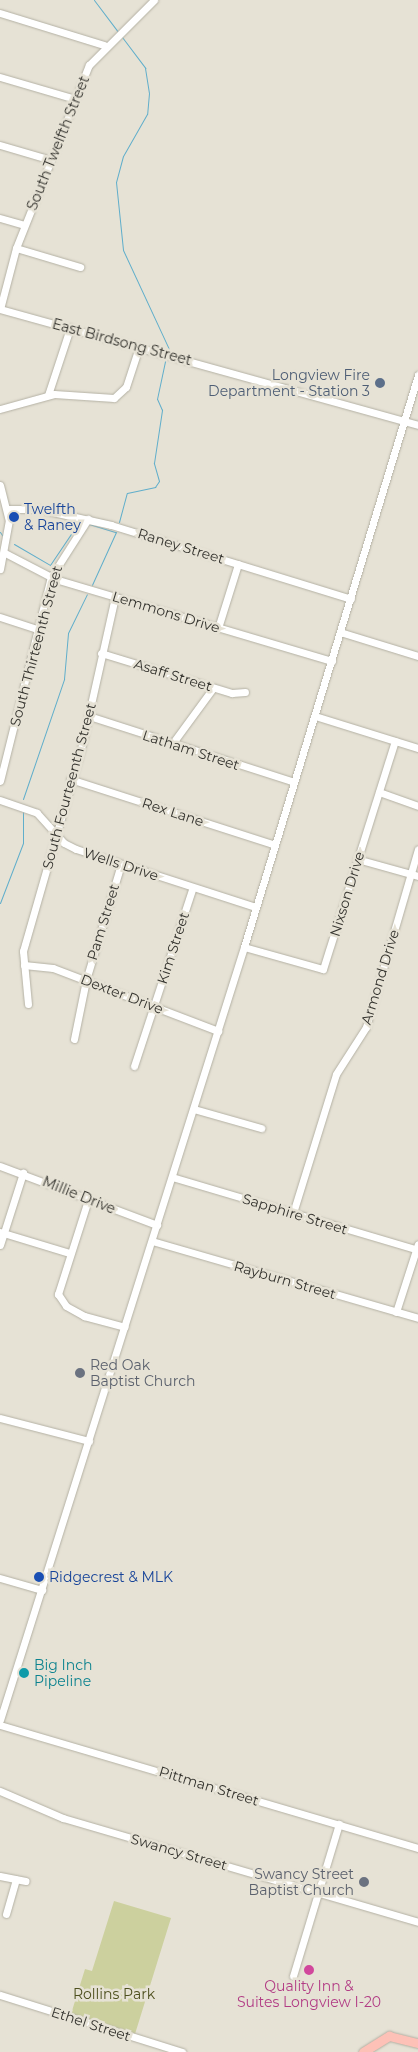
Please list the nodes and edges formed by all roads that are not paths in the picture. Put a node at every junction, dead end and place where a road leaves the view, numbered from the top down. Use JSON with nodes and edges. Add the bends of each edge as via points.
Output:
{"nodes":[{"id":1,"x":154,"y":0,"type":"edge"},
{"id":2,"x":0,"y":13,"type":"edge"},
{"id":3,"x":104,"y":45,"type":"junction"},
{"id":4,"x":0,"y":77,"type":"edge"},
{"id":5,"x":75,"y":99,"type":"junction"},
{"id":6,"x":0,"y":145,"type":"edge"},
{"id":7,"x":51,"y":160,"type":"junction"},
{"id":8,"x":0,"y":218,"type":"edge"},
{"id":9,"x":24,"y":225,"type":"junction"},
{"id":10,"x":16,"y":248,"type":"junction"},
{"id":11,"x":80,"y":267,"type":"dead end"},
{"id":12,"x":0,"y":309,"type":"edge"},
{"id":13,"x":70,"y":328,"type":"junction"},
{"id":14,"x":139,"y":347,"type":"junction"},
{"id":15,"x":418,"y":374,"type":"edge"},
{"id":16,"x":48,"y":395,"type":"junction"},
{"id":17,"x":0,"y":409,"type":"edge"},
{"id":18,"x":404,"y":421,"type":"junction"},
{"id":19,"x":418,"y":425,"type":"edge"},
{"id":20,"x":0,"y":484,"type":"edge"},
{"id":21,"x":8,"y":509,"type":"junction"},
{"id":22,"x":88,"y":519,"type":"junction"},
{"id":23,"x":5,"y":553,"type":"junction"},
{"id":24,"x":238,"y":564,"type":"junction"},
{"id":25,"x":0,"y":569,"type":"edge"},
{"id":26,"x":51,"y":577,"type":"junction"},
{"id":27,"x":115,"y":596,"type":"junction"},
{"id":28,"x":350,"y":599,"type":"junction"},
{"id":29,"x":0,"y":617,"type":"edge"},
{"id":30,"x":218,"y":628,"type":"junction"},
{"id":31,"x":40,"y":630,"type":"junction"},
{"id":32,"x":340,"y":632,"type":"junction"},
{"id":33,"x":101,"y":653,"type":"junction"},
{"id":34,"x":418,"y":656,"type":"edge"},
{"id":35,"x":332,"y":661,"type":"junction"},
{"id":36,"x":214,"y":688,"type":"junction"},
{"id":37,"x":245,"y":692,"type":"dead end"},
{"id":38,"x":89,"y":716,"type":"junction"},
{"id":39,"x":315,"y":716,"type":"junction"},
{"id":40,"x":395,"y":740,"type":"junction"},
{"id":41,"x":172,"y":744,"type":"junction"},
{"id":42,"x":418,"y":748,"type":"edge"},
{"id":43,"x":70,"y":778,"type":"junction"},
{"id":44,"x":0,"y":781,"type":"edge"},
{"id":45,"x":294,"y":782,"type":"junction"},
{"id":46,"x":379,"y":792,"type":"junction"},
{"id":47,"x":0,"y":800,"type":"edge"},
{"id":48,"x":418,"y":806,"type":"edge"},
{"id":49,"x":55,"y":834,"type":"junction"},
{"id":50,"x":275,"y":845,"type":"junction"},
{"id":51,"x":418,"y":849,"type":"edge"},
{"id":52,"x":357,"y":859,"type":"junction"},
{"id":53,"x":121,"y":864,"type":"junction"},
{"id":54,"x":414,"y":875,"type":"edge"},
{"id":55,"x":193,"y":887,"type":"junction"},
{"id":56,"x":256,"y":907,"type":"junction"},
{"id":57,"x":244,"y":947,"type":"junction"},
{"id":58,"x":24,"y":965,"type":"junction"},
{"id":59,"x":86,"y":980,"type":"junction"},
{"id":60,"x":28,"y":1004,"type":"dead end"},
{"id":61,"x":153,"y":1006,"type":"junction"},
{"id":62,"x":218,"y":1031,"type":"junction"},
{"id":63,"x":74,"y":1039,"type":"dead end"},
{"id":64,"x":134,"y":1066,"type":"dead end"},
{"id":65,"x":194,"y":1109,"type":"junction"},
{"id":66,"x":261,"y":1128,"type":"dead end"},
{"id":67,"x":0,"y":1166,"type":"edge"},
{"id":68,"x":23,"y":1173,"type":"junction"},
{"id":69,"x":172,"y":1177,"type":"junction"},
{"id":70,"x":88,"y":1200,"type":"junction"},
{"id":71,"x":293,"y":1213,"type":"junction"},
{"id":72,"x":157,"y":1225,"type":"junction"},
{"id":73,"x":2,"y":1233,"type":"edge"},
{"id":74,"x":152,"y":1241,"type":"junction"},
{"id":75,"x":0,"y":1245,"type":"edge"},
{"id":76,"x":417,"y":1248,"type":"edge"},
{"id":77,"x":69,"y":1253,"type":"junction"},
{"id":78,"x":396,"y":1312,"type":"junction"},
{"id":79,"x":418,"y":1318,"type":"edge"},
{"id":80,"x":125,"y":1327,"type":"junction"},
{"id":81,"x":0,"y":1418,"type":"edge"},
{"id":82,"x":89,"y":1441,"type":"junction"},
{"id":83,"x":0,"y":1578,"type":"edge"},
{"id":84,"x":42,"y":1590,"type":"junction"},
{"id":85,"x":0,"y":1691,"type":"edge"},
{"id":86,"x":8,"y":1694,"type":"junction"},
{"id":87,"x":0,"y":1720,"type":"edge"},
{"id":88,"x":0,"y":1725,"type":"edge"},
{"id":89,"x":0,"y":1792,"type":"edge"},
{"id":90,"x":340,"y":1824,"type":"junction"},
{"id":91,"x":418,"y":1848,"type":"edge"},
{"id":92,"x":0,"y":1876,"type":"edge"},
{"id":93,"x":16,"y":1879,"type":"junction"},
{"id":94,"x":26,"y":1880,"type":"dead end"},
{"id":95,"x":318,"y":1892,"type":"junction"},
{"id":96,"x":6,"y":1914,"type":"dead end"},
{"id":97,"x":418,"y":1922,"type":"edge"},
{"id":98,"x":293,"y":1976,"type":"dead end"},
{"id":99,"x":0,"y":1995,"type":"edge"},
{"id":100,"x":418,"y":2043,"type":"edge"},
{"id":101,"x":182,"y":2052,"type":"edge"},
{"id":102,"x":363,"y":2052,"type":"edge"}],
"edges":[{"from":1,"to":3,"type":"street","name":"South Twelfth Street"},
{"from":2,"to":3,"type":"street"},
{"from":3,"to":5,"type":"street","name":"South Twelfth Street","via":[[89,65]]},
{"from":4,"to":5,"type":"street"},
{"from":5,"to":7,"type":"street","name":"South Twelfth Street"},
{"from":6,"to":7,"type":"street"},
{"from":7,"to":9,"type":"street","name":"South Twelfth Street"},
{"from":8,"to":9,"type":"street"},
{"from":9,"to":10,"type":"street","name":"South Twelfth Street"},
{"from":10,"to":11,"type":"street"},
{"from":10,"to":12,"type":"street","name":"South Twelfth Street"},
{"from":12,"to":13,"type":"street","name":"East Birdsong Street"},
{"from":13,"to":14,"type":"street","name":"East Birdsong Street"},
{"from":13,"to":16,"type":"street"},
{"from":14,"to":16,"type":"street","via":[[126,387],[118,396],[102,401]]},
{"from":14,"to":18,"type":"street","name":"East Birdsong Street"},
{"from":15,"to":18,"type":"street"},
{"from":16,"to":17,"type":"street"},
{"from":18,"to":19,"type":"street","name":"East Birdsong Street"},
{"from":18,"to":28,"type":"street"},
{"from":20,"to":21,"type":"street"},
{"from":21,"to":22,"type":"street","name":"Raney Street","via":[[36,508]]},
{"from":21,"to":23,"type":"street"},
{"from":22,"to":24,"type":"street","name":"Raney Street"},
{"from":22,"to":26,"type":"street","name":"South Thirteenth Street"},
{"from":23,"to":25,"type":"street"},
{"from":23,"to":26,"type":"street","name":"Lemmons Drive"},
{"from":24,"to":28,"type":"street","name":"Raney Street"},
{"from":24,"to":30,"type":"street"},
{"from":26,"to":27,"type":"street","name":"Lemmons Drive"},
{"from":26,"to":31,"type":"street","name":"South Thirteenth Street"},
{"from":27,"to":30,"type":"street","name":"Lemmons Drive"},
{"from":27,"to":33,"type":"street","name":"South Fourteenth Street"},
{"from":28,"to":32,"type":"street"},
{"from":29,"to":31,"type":"street"},
{"from":30,"to":35,"type":"street","name":"Lemmons Drive"},
{"from":31,"to":44,"type":"street","name":"South Thirteenth Street"},
{"from":32,"to":34,"type":"street"},
{"from":32,"to":35,"type":"street"},
{"from":33,"to":36,"type":"street","name":"Asaff Street"},
{"from":33,"to":38,"type":"street","name":"South Fourteenth Street"},
{"from":35,"to":39,"type":"street"},
{"from":36,"to":37,"type":"street","name":"Asaff Street"},
{"from":36,"to":41,"type":"street"},
{"from":38,"to":41,"type":"street","name":"Latham Street"},
{"from":38,"to":43,"type":"street","name":"South Fourteenth Street"},
{"from":39,"to":40,"type":"street"},
{"from":39,"to":45,"type":"street"},
{"from":40,"to":42,"type":"street"},
{"from":40,"to":46,"type":"street","name":"Nixson Drive"},
{"from":41,"to":45,"type":"street","name":"Latham Street"},
{"from":43,"to":49,"type":"street","name":"South Fourteenth Street"},
{"from":43,"to":50,"type":"street","name":"Rex Lane"},
{"from":45,"to":50,"type":"street"},
{"from":46,"to":48,"type":"street"},
{"from":46,"to":52,"type":"street","name":"Nixson Drive"},
{"from":47,"to":49,"type":"street","name":"Wells Drive","via":[[38,813]]},
{"from":49,"to":53,"type":"street","name":"Wells Drive","via":[[76,849]]},
{"from":49,"to":58,"type":"street","name":"South Fourteenth Street","via":[[23,951]]},
{"from":50,"to":56,"type":"street"},
{"from":51,"to":54,"type":"street","name":"Armond Drive"},
{"from":52,"to":54,"type":"street"},
{"from":52,"to":57,"type":"street","name":"Nixson Drive","via":[[322,969]]},
{"from":53,"to":55,"type":"street","name":"Wells Drive"},
{"from":53,"to":59,"type":"street","name":"Pam Street"},
{"from":54,"to":71,"type":"street","name":"Armond Drive","via":[[366,1027],[336,1074]]},
{"from":55,"to":56,"type":"street","name":"Wells Drive"},
{"from":55,"to":61,"type":"street","name":"Kim Street"},
{"from":56,"to":57,"type":"street"},
{"from":57,"to":62,"type":"street"},
{"from":58,"to":59,"type":"street","name":"Dexter Drive","via":[[43,965]]},
{"from":58,"to":60,"type":"street","name":"South Fourteenth Street"},
{"from":59,"to":61,"type":"street","name":"Dexter Drive"},
{"from":59,"to":63,"type":"street","name":"Pam Street"},
{"from":61,"to":62,"type":"street","name":"Dexter Drive"},
{"from":61,"to":64,"type":"street","name":"Kim Street"},
{"from":62,"to":65,"type":"street"},
{"from":65,"to":66,"type":"street"},
{"from":65,"to":69,"type":"street"},
{"from":67,"to":68,"type":"street","name":"Millie Drive"},
{"from":68,"to":70,"type":"street","name":"Millie Drive"},
{"from":68,"to":73,"type":"street"},
{"from":69,"to":71,"type":"street","name":"Sapphire Street"},
{"from":69,"to":72,"type":"street"},
{"from":70,"to":72,"type":"street","name":"Millie Drive"},
{"from":70,"to":77,"type":"street"},
{"from":71,"to":76,"type":"street","name":"Sapphire Street"},
{"from":72,"to":74,"type":"street"},
{"from":73,"to":75,"type":"street"},
{"from":73,"to":77,"type":"street"},
{"from":74,"to":78,"type":"street","name":"Rayburn Street"},
{"from":74,"to":80,"type":"street"},
{"from":76,"to":78,"type":"street"},
{"from":77,"to":80,"type":"street","via":[[59,1296],[84,1316]]},
{"from":78,"to":79,"type":"street","name":"Rayburn Street"},
{"from":80,"to":82,"type":"street"},
{"from":81,"to":82,"type":"street"},
{"from":82,"to":84,"type":"street"},
{"from":83,"to":84,"type":"street"},
{"from":84,"to":86,"type":"street"},
{"from":85,"to":86,"type":"street"},
{"from":86,"to":87,"type":"street"},
{"from":88,"to":90,"type":"street","name":"Pittman Street"},
{"from":89,"to":95,"type":"street","name":"Swancy Street","via":[[63,1818]]},
{"from":90,"to":91,"type":"street","name":"Pittman Street"},
{"from":90,"to":95,"type":"street"},
{"from":92,"to":93,"type":"street"},
{"from":93,"to":94,"type":"street"},
{"from":93,"to":96,"type":"street"},
{"from":95,"to":97,"type":"street","name":"Swancy Street"},
{"from":95,"to":98,"type":"street"},
{"from":99,"to":101,"type":"street","name":"Ethel Street"},
{"from":100,"to":102,"type":"main road","via":[[389,2036]]}]}
